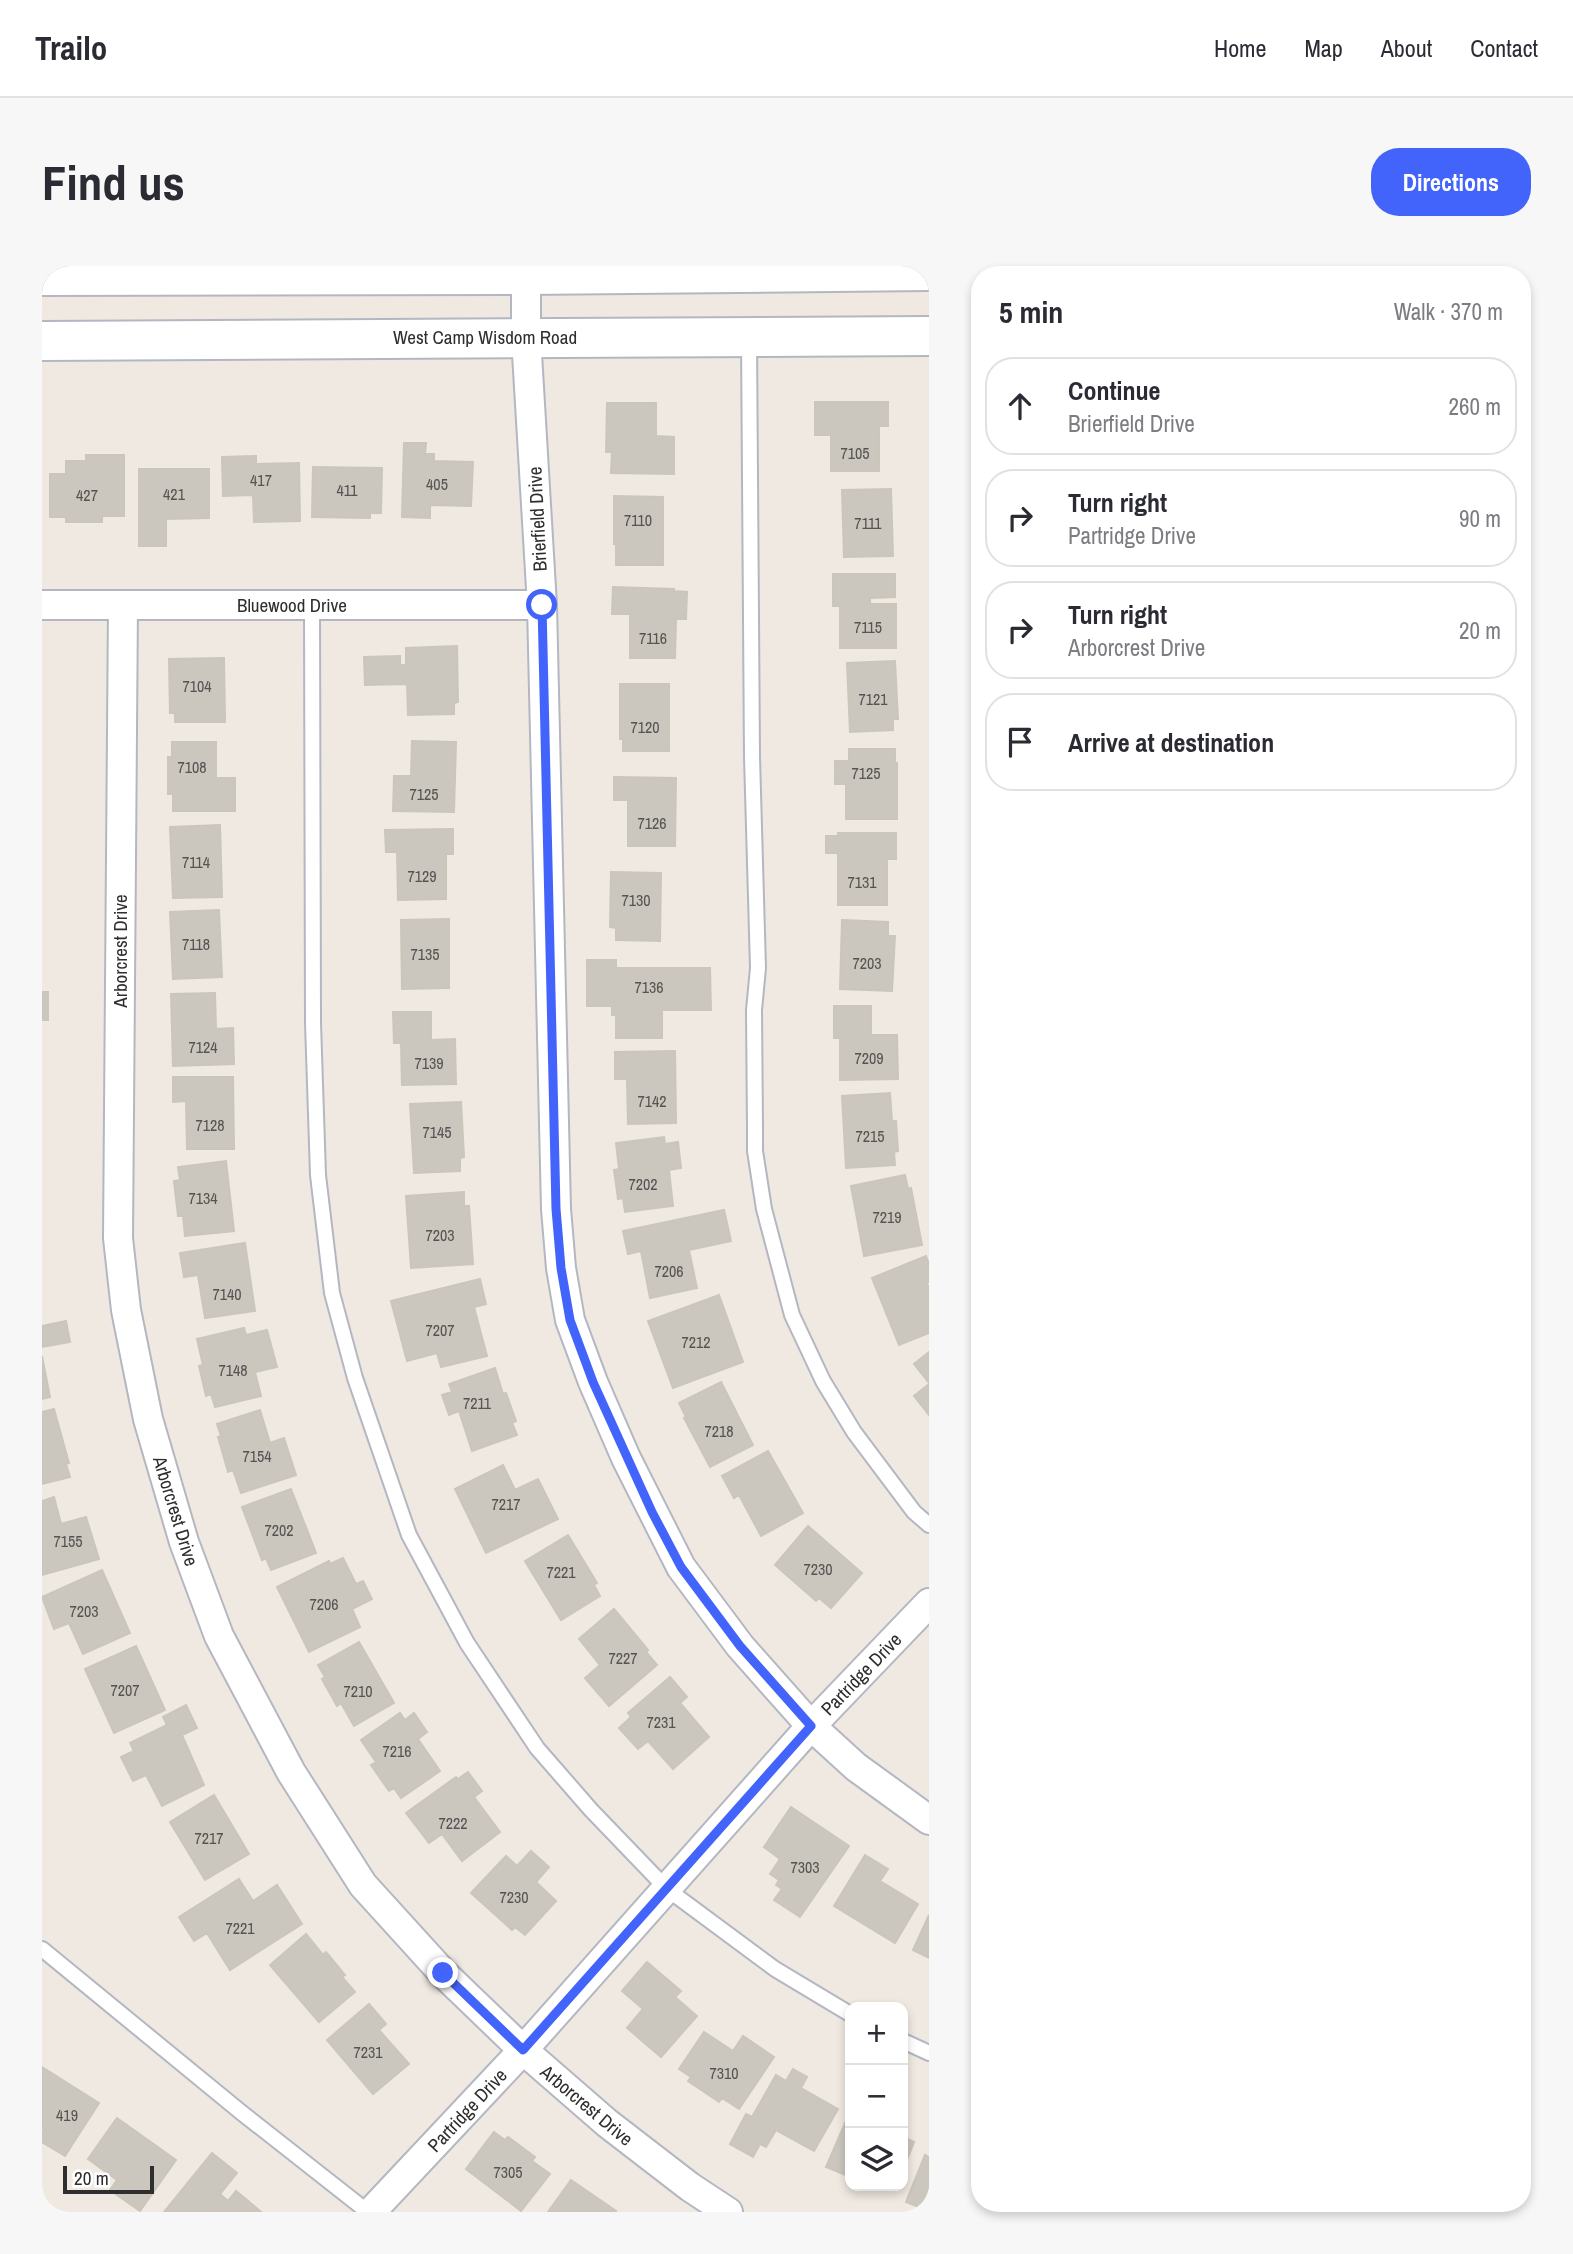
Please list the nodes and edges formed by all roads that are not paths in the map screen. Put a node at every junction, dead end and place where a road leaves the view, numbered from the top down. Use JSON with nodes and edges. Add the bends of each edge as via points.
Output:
{"nodes":[{"id":1,"x":526,"y":270,"type":"edge"},
{"id":2,"x":929,"y":271,"type":"edge"},
{"id":3,"x":42,"y":276,"type":"edge"},
{"id":4,"x":929,"y":335,"type":"edge"},
{"id":5,"x":749,"y":336,"type":"junction"},
{"id":6,"x":526,"y":337,"type":"junction"},
{"id":7,"x":42,"y":341,"type":"edge"},
{"id":8,"x":42,"y":605,"type":"edge"},
{"id":9,"x":123,"y":605,"type":"junction"},
{"id":10,"x":312,"y":605,"type":"junction"},
{"id":11,"x":542,"y":605,"type":"junction"},
{"id":12,"x":929,"y":1525,"type":"edge"},
{"id":13,"x":929,"y":1603,"type":"edge"},
{"id":14,"x":811,"y":1726,"type":"junction"},
{"id":15,"x":929,"y":1820,"type":"edge"},
{"id":16,"x":667,"y":1889,"type":"junction"},
{"id":17,"x":42,"y":1949,"type":"edge"},
{"id":18,"x":845,"y":2011,"type":"edge"},
{"id":19,"x":908,"y":2042,"type":"edge"},
{"id":20,"x":523,"y":2050,"type":"junction"},
{"id":21,"x":929,"y":2053,"type":"edge"},
{"id":22,"x":369,"y":2212,"type":"edge"},
{"id":23,"x":728,"y":2212,"type":"edge"}],
"edges":[{"from":1,"to":2,"type":"main road"},
{"from":1,"to":3,"type":"main road"},
{"from":1,"to":6,"type":"street","name":"Brierfield Drive"},
{"from":4,"to":5,"type":"main road","name":"West Camp Wisdom Road"},
{"from":5,"to":6,"type":"main road","name":"West Camp Wisdom Road"},
{"from":5,"to":12,"type":"lane","via":[[758,968],[755,1127],[764,1209],[792,1315],[823,1381],[854,1432],[914,1512]]},
{"from":6,"to":7,"type":"main road","name":"West Camp Wisdom Road"},
{"from":6,"to":11,"type":"street","name":"Brierfield Drive"},
{"from":8,"to":9,"type":"street","name":"Bluewood Drive"},
{"from":9,"to":10,"type":"street","name":"Bluewood Drive"},
{"from":9,"to":20,"type":"street","name":"Arborcrest Drive","via":[[118,1238],[126,1310],[148,1419],[184,1542],[219,1636],[291,1772],[363,1885],[443,1973]]},
{"from":10,"to":11,"type":"street","name":"Bluewood Drive"},
{"from":10,"to":16,"type":"lane","via":[[318,1175],[332,1293],[355,1378],[410,1535],[467,1643],[537,1748]]},
{"from":11,"to":14,"type":"street","name":"Brierfield Drive","via":[[556,1209],[570,1320],[626,1458],[681,1567],[740,1646]]},
{"from":13,"to":14,"type":"street","name":"Partridge Drive"},
{"from":14,"to":15,"type":"street","name":"Brierfield Drive","via":[[856,1767]]},
{"from":14,"to":16,"type":"street","name":"Partridge Drive"},
{"from":16,"to":18,"type":"lane","via":[[775,1969]]},
{"from":16,"to":20,"type":"street","name":"Partridge Drive"},
{"from":17,"to":22,"type":"lane"},
{"from":19,"to":21,"type":"lane"},
{"from":20,"to":22,"type":"street","name":"Partridge Drive"},
{"from":20,"to":23,"type":"street","name":"Arborcrest Drive","via":[[607,2123]]}]}
